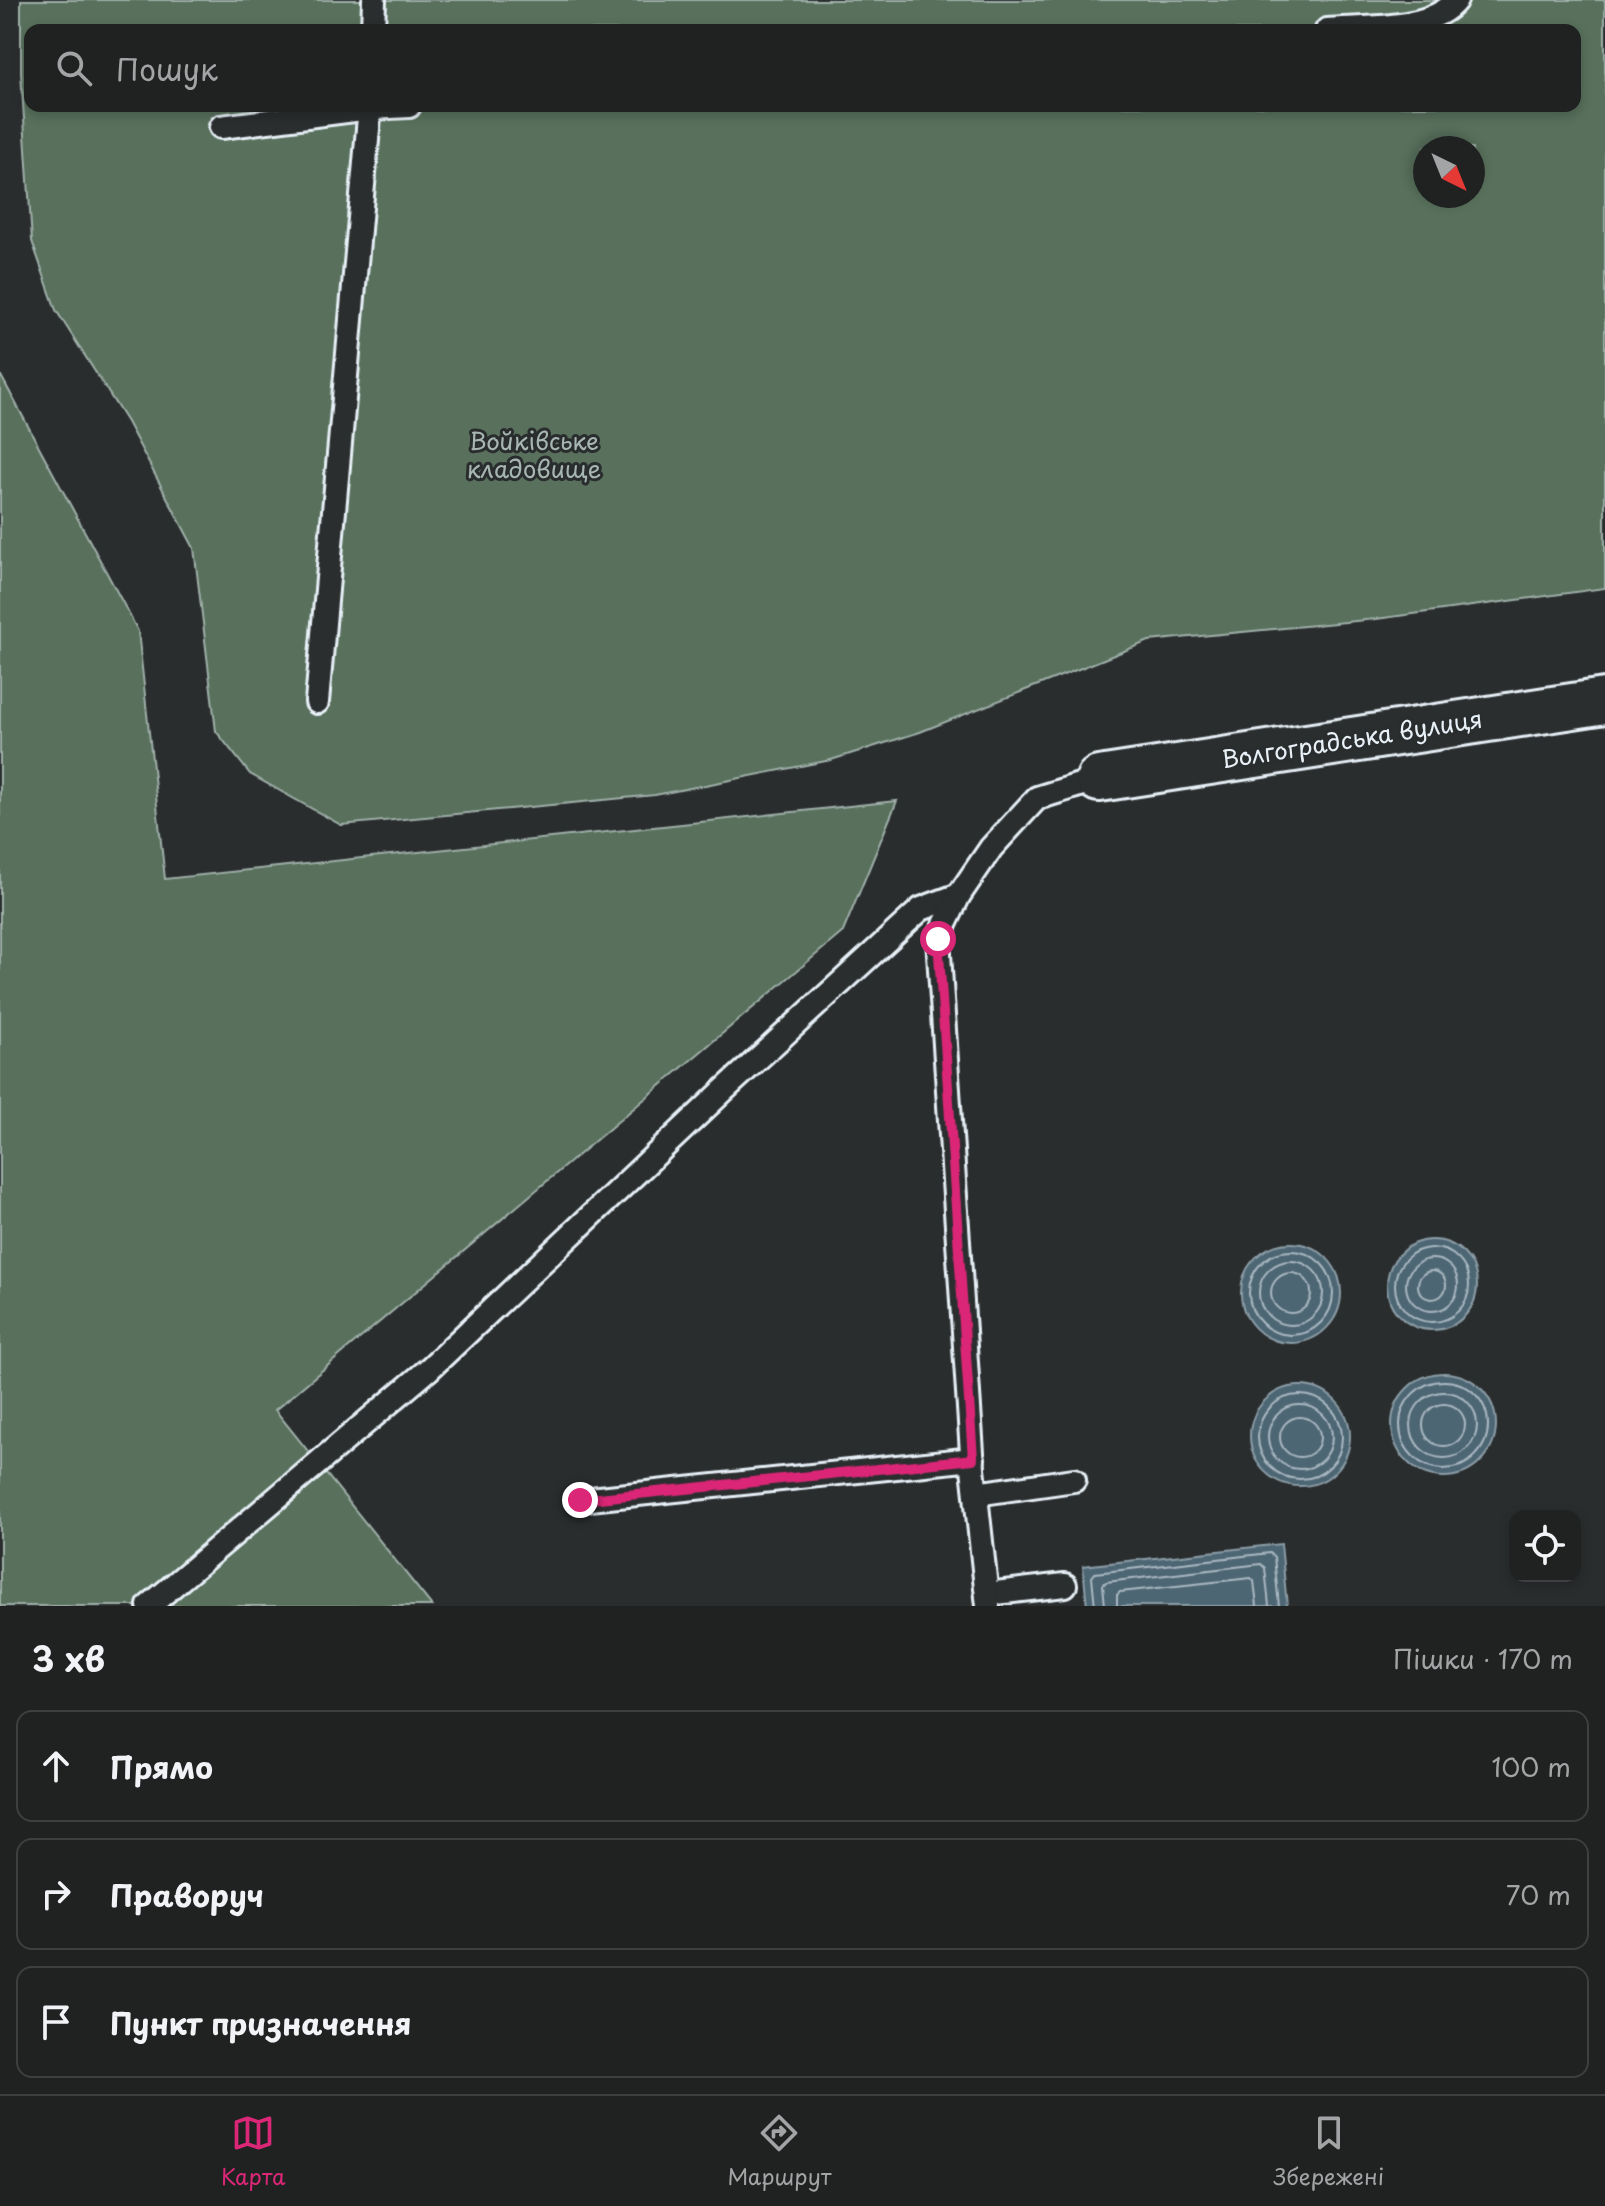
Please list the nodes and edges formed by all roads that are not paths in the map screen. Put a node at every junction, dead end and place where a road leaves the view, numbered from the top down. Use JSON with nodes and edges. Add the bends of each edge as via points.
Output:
{"nodes":[{"id":1,"x":374,"y":0,"type":"edge"},
{"id":2,"x":1456,"y":0,"type":"edge"},
{"id":3,"x":373,"y":24,"type":"edge"},
{"id":4,"x":1400,"y":24,"type":"edge"},
{"id":5,"x":333,"y":112,"type":"edge"},
{"id":6,"x":370,"y":112,"type":"edge"},
{"id":7,"x":221,"y":127,"type":"dead end"},
{"id":8,"x":1605,"y":701,"type":"edge"},
{"id":9,"x":317,"y":702,"type":"dead end"},
{"id":10,"x":1099,"y":779,"type":"joint"},
{"id":11,"x":959,"y":895,"type":"junction"},
{"id":12,"x":973,"y":1459,"type":"junction"},
{"id":13,"x":1074,"y":1480,"type":"dead end"},
{"id":14,"x":976,"y":1494,"type":"junction"},
{"id":15,"x":580,"y":1500,"type":"dead end"},
{"id":16,"x":1065,"y":1585,"type":"dead end"},
{"id":17,"x":987,"y":1600,"type":"edge"},
{"id":18,"x":149,"y":1606,"type":"edge"}],
"edges":[{"from":1,"to":3,"type":"lane"},
{"from":2,"to":4,"type":"lane","via":[[1435,18]]},
{"from":5,"to":7,"type":"lane"},
{"from":6,"to":9,"type":"lane"},
{"from":8,"to":10,"type":"street","name":"Волгоградська вулиця"},
{"from":10,"to":11,"type":"lane","via":[[1037,798],[991,848]]},
{"from":11,"to":12,"type":"lane","via":[[938,939]]},
{"from":11,"to":18,"type":"lane","via":[[921,909],[429,1369]]},
{"from":12,"to":14,"type":"lane"},
{"from":12,"to":15,"type":"lane"},
{"from":13,"to":14,"type":"lane"},
{"from":14,"to":17,"type":"lane"},
{"from":16,"to":17,"type":"lane"}]}
